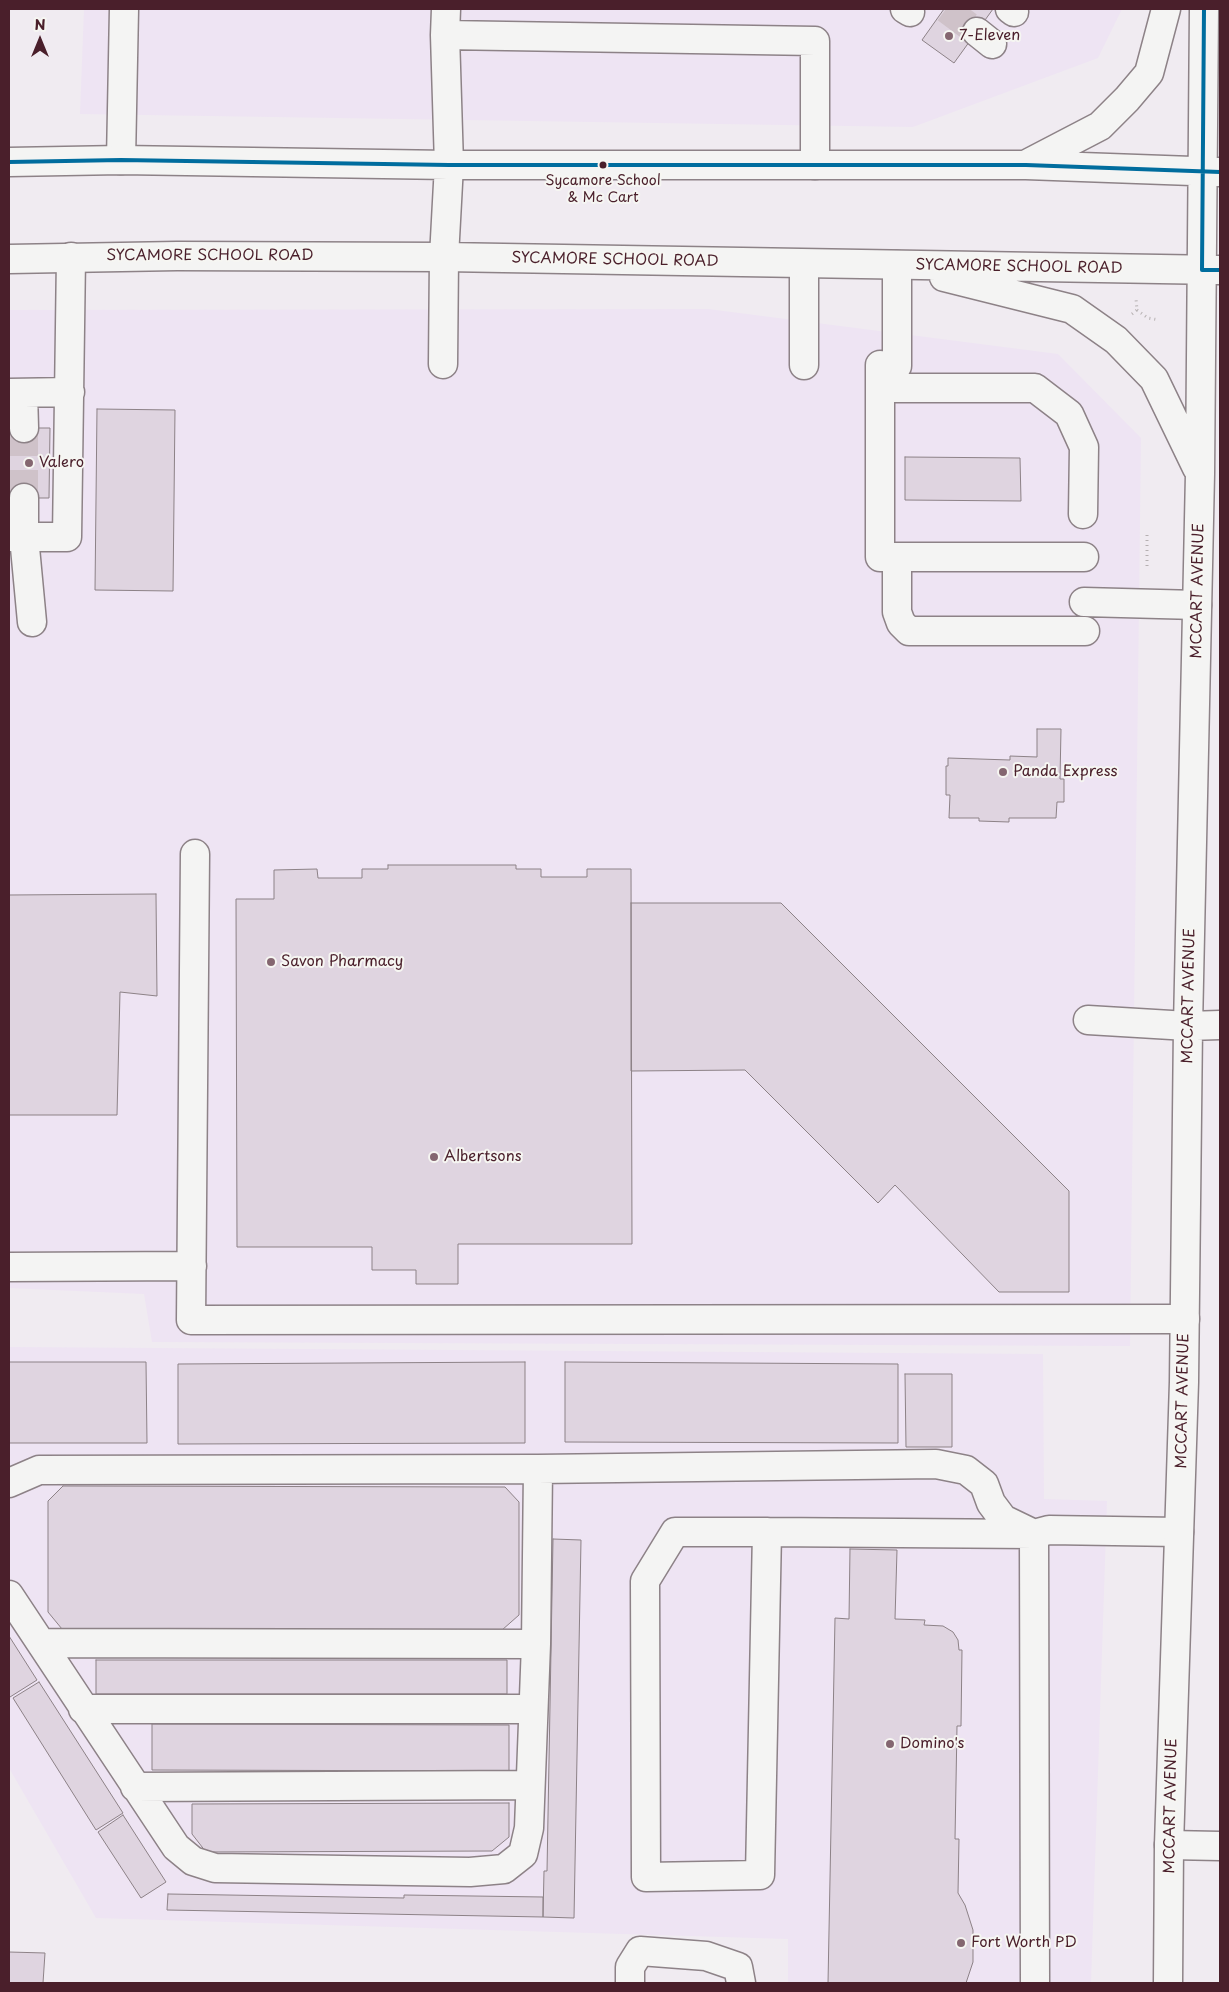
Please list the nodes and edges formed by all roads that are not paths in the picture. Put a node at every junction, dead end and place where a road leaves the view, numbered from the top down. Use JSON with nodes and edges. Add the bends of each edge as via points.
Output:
{"nodes":[{"id":1,"x":124,"y":9,"type":"edge"},
{"id":2,"x":1166,"y":9,"type":"edge"},
{"id":3,"x":1204,"y":9,"type":"edge"},
{"id":4,"x":445,"y":22,"type":"edge"},
{"id":5,"x":121,"y":160,"type":"junction"},
{"id":6,"x":9,"y":162,"type":"edge"},
{"id":7,"x":449,"y":165,"type":"junction"},
{"id":8,"x":815,"y":165,"type":"junction"},
{"id":9,"x":1026,"y":165,"type":"junction"},
{"id":10,"x":1211,"y":172,"type":"edge"},
{"id":11,"x":71,"y":256,"type":"junction"},
{"id":12,"x":444,"y":256,"type":"junction"},
{"id":13,"x":9,"y":259,"type":"edge"},
{"id":14,"x":804,"y":264,"type":"junction"},
{"id":15,"x":897,"y":264,"type":"junction"},
{"id":16,"x":1211,"y":270,"type":"edge"},
{"id":17,"x":443,"y":364,"type":"dead end"},
{"id":18,"x":804,"y":365,"type":"dead end"},
{"id":19,"x":885,"y":373,"type":"junction"},
{"id":20,"x":70,"y":392,"type":"junction"},
{"id":21,"x":16,"y":393,"type":"edge"},
{"id":22,"x":24,"y":428,"type":"tunnel mouth"},
{"id":23,"x":1200,"y":474,"type":"junction"},
{"id":24,"x":24,"y":498,"type":"tunnel mouth"},
{"id":25,"x":1083,"y":514,"type":"dead end"},
{"id":26,"x":16,"y":537,"type":"edge"},
{"id":27,"x":897,"y":557,"type":"junction"},
{"id":28,"x":1084,"y":557,"type":"dead end"},
{"id":29,"x":1084,"y":602,"type":"dead end"},
{"id":30,"x":1197,"y":605,"type":"junction"},
{"id":31,"x":32,"y":622,"type":"dead end"},
{"id":32,"x":1085,"y":631,"type":"dead end"},
{"id":33,"x":195,"y":854,"type":"dead end"},
{"id":34,"x":1088,"y":1020,"type":"dead end"},
{"id":35,"x":1220,"y":1025,"type":"edge"},
{"id":36,"x":1188,"y":1026,"type":"junction"},
{"id":37,"x":192,"y":1266,"type":"junction"},
{"id":38,"x":9,"y":1267,"type":"edge"},
{"id":39,"x":1185,"y":1319,"type":"junction"},
{"id":40,"x":538,"y":1469,"type":"junction"},
{"id":41,"x":9,"y":1483,"type":"edge"},
{"id":42,"x":767,"y":1532,"type":"junction"},
{"id":43,"x":1179,"y":1532,"type":"junction"},
{"id":44,"x":1034,"y":1534,"type":"junction"},
{"id":45,"x":9,"y":1595,"type":"edge"},
{"id":46,"x":41,"y":1643,"type":"junction"},
{"id":47,"x":536,"y":1644,"type":"junction"},
{"id":48,"x":83,"y":1709,"type":"junction"},
{"id":49,"x":533,"y":1709,"type":"junction"},
{"id":50,"x":530,"y":1785,"type":"junction"},
{"id":51,"x":135,"y":1786,"type":"junction"},
{"id":52,"x":1169,"y":1845,"type":"junction"},
{"id":53,"x":1220,"y":1846,"type":"edge"},
{"id":54,"x":630,"y":1983,"type":"edge"},
{"id":55,"x":741,"y":1983,"type":"edge"},
{"id":56,"x":1035,"y":1983,"type":"edge"},
{"id":57,"x":1168,"y":1983,"type":"edge"}],
"edges":[{"from":1,"to":5,"type":"main road"},
{"from":2,"to":9,"type":"main road","via":[[1149,73],[1127,100],[1100,126]]},
{"from":3,"to":10,"type":"main road","name":"MCCART AVENUE"},
{"from":4,"to":7,"type":"main road"},
{"from":4,"to":8,"type":"main road","via":[[815,41]]},
{"from":5,"to":6,"type":"main road"},
{"from":5,"to":7,"type":"main road"},
{"from":7,"to":8,"type":"main road"},
{"from":7,"to":12,"type":"main road"},
{"from":8,"to":9,"type":"main road"},
{"from":9,"to":10,"type":"main road"},
{"from":10,"to":16,"type":"main road","name":"MCCART AVENUE"},
{"from":11,"to":12,"type":"main road","name":"SYCAMORE SCHOOL ROAD"},
{"from":11,"to":13,"type":"main road","name":"SYCAMORE SCHOOL ROAD"},
{"from":11,"to":20,"type":"main road"},
{"from":12,"to":14,"type":"main road","name":"SYCAMORE SCHOOL ROAD"},
{"from":12,"to":17,"type":"main road"},
{"from":14,"to":15,"type":"main road","name":"SYCAMORE SCHOOL ROAD"},
{"from":14,"to":18,"type":"main road"},
{"from":15,"to":16,"type":"main road","name":"SYCAMORE SCHOOL ROAD"},
{"from":15,"to":19,"type":"main road"},
{"from":15,"to":23,"type":"main road","via":[[1072,309],[1116,340],[1154,379]]},
{"from":16,"to":23,"type":"main road","name":"MCCART AVENUE"},
{"from":19,"to":25,"type":"main road","via":[[1035,388],[1069,414],[1084,447]]},
{"from":19,"to":27,"type":"main road","via":[[880,557]]},
{"from":20,"to":21,"type":"main road"},
{"from":20,"to":26,"type":"main road","via":[[67,537]]},
{"from":21,"to":22,"type":"main road"},
{"from":23,"to":30,"type":"main road","name":"MCCART AVENUE"},
{"from":24,"to":26,"type":"main road"},
{"from":26,"to":31,"type":"main road"},
{"from":27,"to":28,"type":"main road"},
{"from":27,"to":32,"type":"main road","via":[[897,612],[909,631]]},
{"from":29,"to":30,"type":"main road"},
{"from":30,"to":36,"type":"main road","name":"MCCART AVENUE"},
{"from":33,"to":37,"type":"main road"},
{"from":34,"to":36,"type":"main road"},
{"from":35,"to":36,"type":"main road"},
{"from":36,"to":39,"type":"main road","name":"MCCART AVENUE"},
{"from":37,"to":38,"type":"main road"},
{"from":37,"to":39,"type":"main road","via":[[191,1320]]},
{"from":39,"to":43,"type":"main road","name":"MCCART AVENUE"},
{"from":40,"to":41,"type":"main road","via":[[39,1470]]},
{"from":40,"to":44,"type":"main road","via":[[936,1464],[966,1470],[984,1484],[991,1504],[1003,1519]]},
{"from":40,"to":47,"type":"main road"},
{"from":42,"to":42,"type":"main road","via":[[675,1532],[645,1581],[646,1877],[760,1875]]},
{"from":42,"to":44,"type":"main road"},
{"from":43,"to":44,"type":"main road","via":[[1049,1530]]},
{"from":43,"to":52,"type":"main road","name":"MCCART AVENUE"},
{"from":44,"to":56,"type":"main road"},
{"from":45,"to":46,"type":"main road"},
{"from":46,"to":47,"type":"main road"},
{"from":46,"to":48,"type":"main road"},
{"from":47,"to":49,"type":"main road"},
{"from":48,"to":49,"type":"main road"},
{"from":48,"to":51,"type":"main road"},
{"from":49,"to":50,"type":"main road"},
{"from":50,"to":51,"type":"main road"},
{"from":50,"to":51,"type":"main road","via":[[523,1854],[504,1869],[470,1872],[215,1868],[193,1861],[176,1847]]},
{"from":52,"to":53,"type":"main road"},
{"from":52,"to":57,"type":"main road","name":"MCCART AVENUE"},
{"from":54,"to":55,"type":"main road","via":[[630,1967],[640,1951],[706,1956],[738,1967]]}]}
